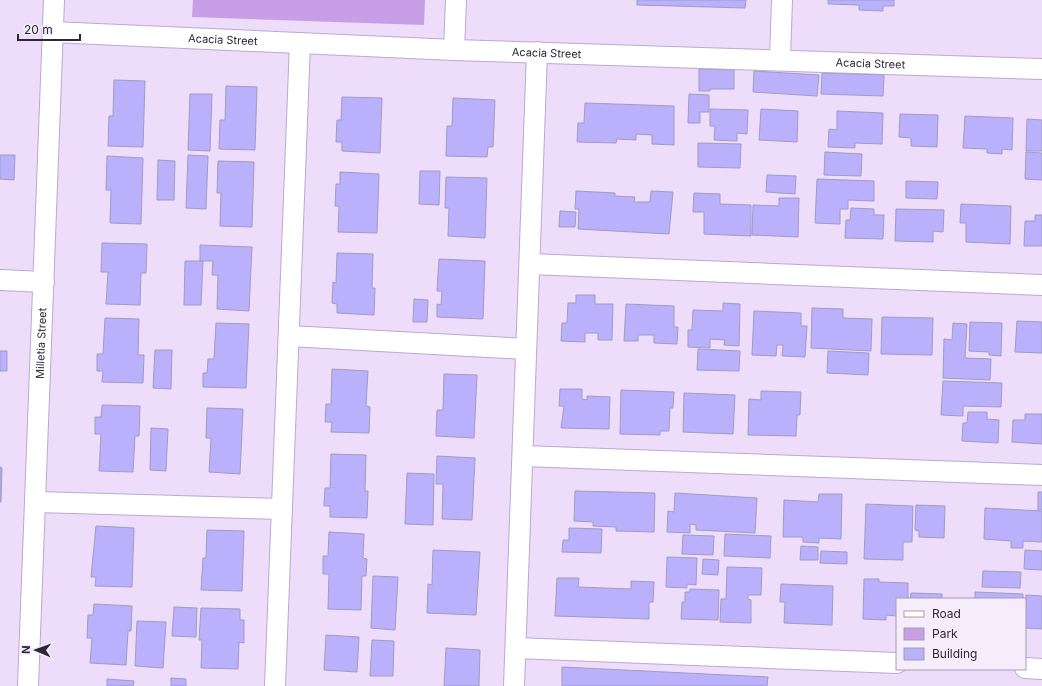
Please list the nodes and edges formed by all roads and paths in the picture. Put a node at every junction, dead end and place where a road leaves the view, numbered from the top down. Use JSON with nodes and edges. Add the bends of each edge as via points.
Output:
{"nodes":[{"id":1,"x":54,"y":0,"type":"edge"},
{"id":2,"x":456,"y":0,"type":"edge"},
{"id":3,"x":782,"y":0,"type":"edge"},
{"id":4,"x":52,"y":32,"type":"junction"},
{"id":5,"x":300,"y":43,"type":"junction"},
{"id":6,"x":454,"y":50,"type":"junction"},
{"id":7,"x":537,"y":52,"type":"junction"},
{"id":8,"x":780,"y":59,"type":"junction"},
{"id":9,"x":1042,"y":69,"type":"edge"},
{"id":10,"x":530,"y":264,"type":"junction"},
{"id":11,"x":0,"y":280,"type":"edge"},
{"id":12,"x":44,"y":282,"type":"junction"},
{"id":13,"x":1042,"y":285,"type":"edge"},
{"id":14,"x":289,"y":336,"type":"junction"},
{"id":15,"x":526,"y":349,"type":"junction"},
{"id":16,"x":523,"y":456,"type":"junction"},
{"id":17,"x":1042,"y":475,"type":"edge"},
{"id":18,"x":36,"y":502,"type":"junction"},
{"id":19,"x":282,"y":509,"type":"junction"},
{"id":20,"x":516,"y":648,"type":"junction"},
{"id":21,"x":896,"y":663,"type":"edge"},
{"id":22,"x":1026,"y":668,"type":"edge"},
{"id":23,"x":1042,"y":668,"type":"edge"},
{"id":24,"x":28,"y":686,"type":"edge"},
{"id":25,"x":275,"y":686,"type":"edge"},
{"id":26,"x":514,"y":686,"type":"edge"}],
"edges":[{"from":1,"to":4,"type":"street","name":"Milletia Street"},
{"from":2,"to":6,"type":"street"},
{"from":3,"to":8,"type":"street"},
{"from":4,"to":5,"type":"street","name":"Acacia Street"},
{"from":4,"to":12,"type":"street","name":"Milletia Street"},
{"from":5,"to":6,"type":"street","name":"Acacia Street"},
{"from":5,"to":14,"type":"street"},
{"from":6,"to":7,"type":"street","name":"Acacia Street"},
{"from":7,"to":8,"type":"street","name":"Acacia Street"},
{"from":7,"to":10,"type":"street"},
{"from":8,"to":9,"type":"street","name":"Acacia Street"},
{"from":10,"to":13,"type":"street"},
{"from":10,"to":15,"type":"street"},
{"from":11,"to":12,"type":"street"},
{"from":12,"to":18,"type":"street","name":"Milletia Street"},
{"from":14,"to":15,"type":"street"},
{"from":14,"to":19,"type":"street"},
{"from":15,"to":16,"type":"street"},
{"from":16,"to":17,"type":"street"},
{"from":16,"to":20,"type":"street"},
{"from":18,"to":19,"type":"street"},
{"from":18,"to":24,"type":"street","name":"Milletia Street"},
{"from":19,"to":25,"type":"street"},
{"from":20,"to":21,"type":"street"},
{"from":20,"to":26,"type":"street"},
{"from":22,"to":23,"type":"street"}]}
